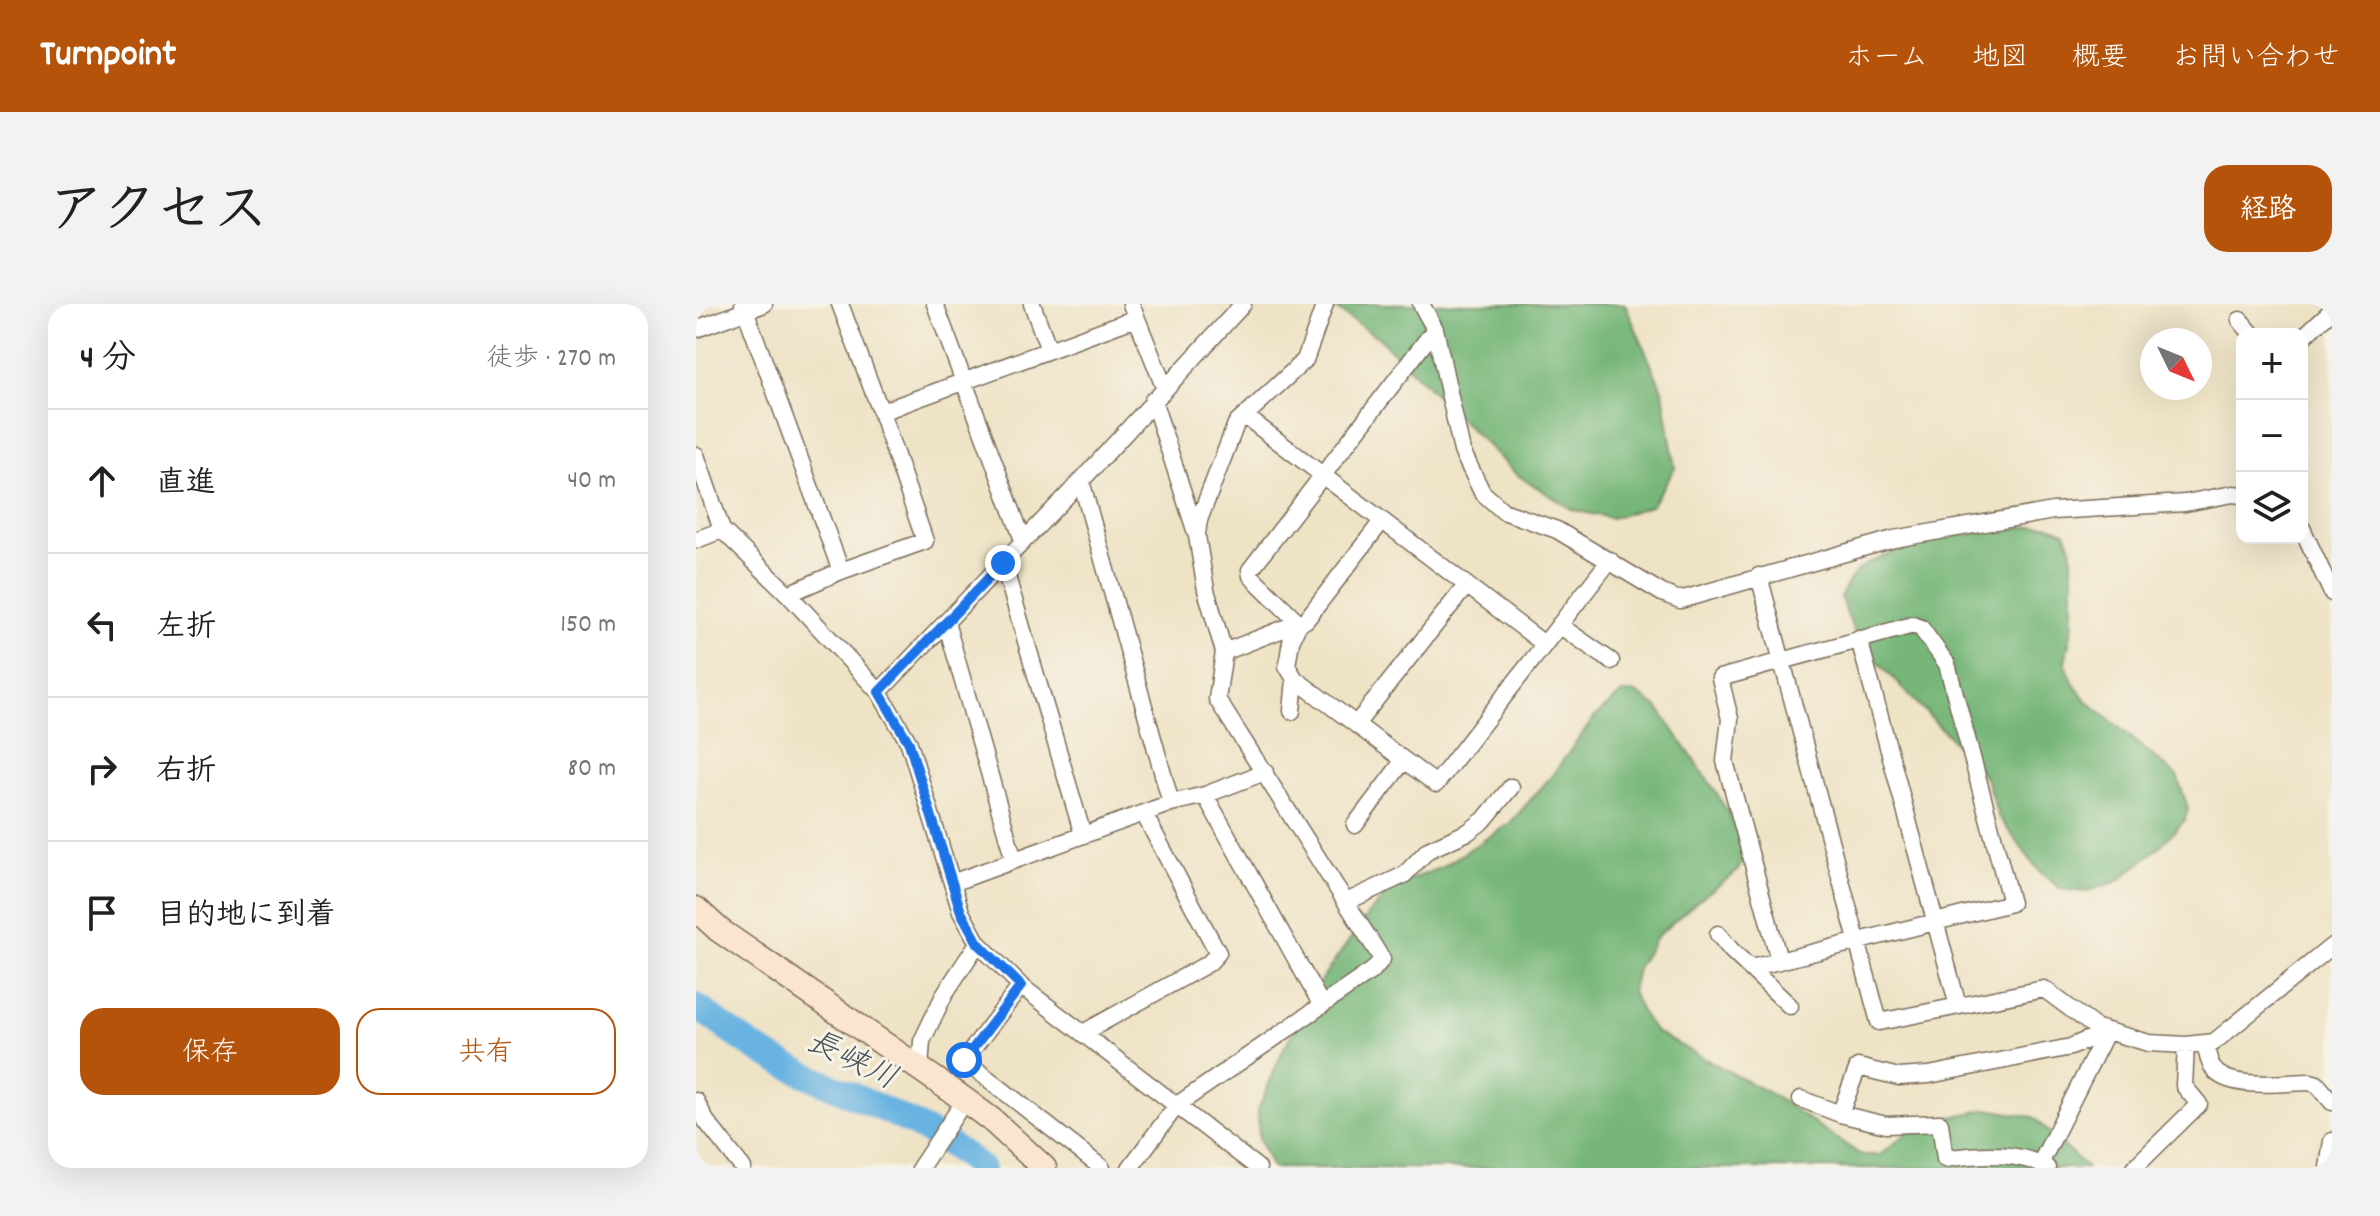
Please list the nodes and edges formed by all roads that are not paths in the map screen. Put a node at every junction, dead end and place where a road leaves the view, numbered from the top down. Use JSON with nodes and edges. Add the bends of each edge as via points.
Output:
{"nodes":[{"id":1,"x":764,"y":304,"type":"edge"},
{"id":2,"x":840,"y":304,"type":"edge"},
{"id":3,"x":935,"y":304,"type":"edge"},
{"id":4,"x":1032,"y":304,"type":"edge"},
{"id":5,"x":1325,"y":304,"type":"edge"},
{"id":6,"x":1421,"y":304,"type":"edge"},
{"id":7,"x":1237,"y":307,"type":"edge"},
{"id":8,"x":745,"y":308,"type":"edge"},
{"id":9,"x":2332,"y":310,"type":"edge"},
{"id":10,"x":1133,"y":311,"type":"edge"},
{"id":11,"x":2240,"y":320,"type":"dead end"},
{"id":12,"x":2247,"y":328,"type":"edge"},
{"id":13,"x":696,"y":329,"type":"edge"},
{"id":14,"x":1435,"y":329,"type":"junction"},
{"id":15,"x":2308,"y":332,"type":"edge"},
{"id":16,"x":1049,"y":350,"type":"junction"},
{"id":17,"x":963,"y":382,"type":"junction"},
{"id":18,"x":1159,"y":394,"type":"junction"},
{"id":19,"x":881,"y":412,"type":"junction"},
{"id":20,"x":1245,"y":416,"type":"junction"},
{"id":21,"x":696,"y":455,"type":"edge"},
{"id":22,"x":1323,"y":474,"type":"junction"},
{"id":23,"x":1081,"y":481,"type":"junction"},
{"id":24,"x":2236,"y":494,"type":"edge"},
{"id":25,"x":1382,"y":521,"type":"junction"},
{"id":26,"x":722,"y":530,"type":"junction"},
{"id":27,"x":1197,"y":536,"type":"junction"},
{"id":28,"x":696,"y":540,"type":"edge"},
{"id":29,"x":1023,"y":540,"type":"junction"},
{"id":30,"x":2308,"y":541,"type":"edge"},
{"id":31,"x":1610,"y":560,"type":"junction"},
{"id":32,"x":1003,"y":563,"type":"junction"},
{"id":33,"x":841,"y":571,"type":"junction"},
{"id":34,"x":1759,"y":576,"type":"junction"},
{"id":35,"x":1466,"y":586,"type":"junction"},
{"id":36,"x":2332,"y":593,"type":"edge"},
{"id":37,"x":788,"y":594,"type":"junction"},
{"id":38,"x":946,"y":622,"type":"junction"},
{"id":39,"x":1299,"y":623,"type":"junction"},
{"id":40,"x":1559,"y":625,"type":"junction"},
{"id":41,"x":1859,"y":639,"type":"junction"},
{"id":42,"x":1544,"y":644,"type":"junction"},
{"id":43,"x":1224,"y":652,"type":"junction"},
{"id":44,"x":1611,"y":661,"type":"dead end"},
{"id":45,"x":1781,"y":661,"type":"junction"},
{"id":46,"x":1295,"y":679,"type":"junction"},
{"id":47,"x":879,"y":692,"type":"junction"},
{"id":48,"x":1292,"y":711,"type":"dead end"},
{"id":49,"x":1357,"y":723,"type":"junction"},
{"id":50,"x":1404,"y":760,"type":"junction"},
{"id":51,"x":1265,"y":772,"type":"junction"},
{"id":52,"x":1511,"y":787,"type":"dead end"},
{"id":53,"x":1205,"y":795,"type":"junction"},
{"id":54,"x":1171,"y":803,"type":"junction"},
{"id":55,"x":1144,"y":814,"type":"junction"},
{"id":56,"x":1355,"y":825,"type":"dead end"},
{"id":57,"x":1083,"y":835,"type":"junction"},
{"id":58,"x":1014,"y":860,"type":"junction"},
{"id":59,"x":952,"y":883,"type":"junction"},
{"id":60,"x":1346,"y":902,"type":"junction"},
{"id":61,"x":696,"y":909,"type":"edge"},
{"id":62,"x":1936,"y":923,"type":"junction"},
{"id":63,"x":1718,"y":934,"type":"dead end"},
{"id":64,"x":1857,"y":941,"type":"junction"},
{"id":65,"x":978,"y":943,"type":"junction"},
{"id":66,"x":2332,"y":946,"type":"edge"},
{"id":67,"x":1779,"y":960,"type":"junction"},
{"id":68,"x":1751,"y":968,"type":"junction"},
{"id":69,"x":1021,"y":986,"type":"junction"},
{"id":70,"x":1321,"y":1004,"type":"junction"},
{"id":71,"x":1790,"y":1006,"type":"dead end"},
{"id":72,"x":1958,"y":1006,"type":"junction"},
{"id":73,"x":2107,"y":1031,"type":"junction"},
{"id":74,"x":1083,"y":1033,"type":"junction"},
{"id":75,"x":2205,"y":1043,"type":"junction"},
{"id":76,"x":2186,"y":1045,"type":"junction"},
{"id":77,"x":920,"y":1068,"type":"junction"},
{"id":78,"x":1801,"y":1099,"type":"dead end"},
{"id":79,"x":965,"y":1100,"type":"junction"},
{"id":80,"x":696,"y":1101,"type":"edge"},
{"id":81,"x":2332,"y":1102,"type":"edge"},
{"id":82,"x":1177,"y":1105,"type":"junction"},
{"id":83,"x":1840,"y":1114,"type":"junction"},
{"id":84,"x":2332,"y":1141,"type":"edge"},
{"id":85,"x":2330,"y":1164,"type":"edge"},
{"id":86,"x":2044,"y":1166,"type":"edge"},
{"id":87,"x":743,"y":1168,"type":"edge"},
{"id":88,"x":920,"y":1168,"type":"edge"},
{"id":89,"x":1044,"y":1168,"type":"edge"},
{"id":90,"x":1102,"y":1168,"type":"edge"},
{"id":91,"x":1130,"y":1168,"type":"edge"},
{"id":92,"x":1258,"y":1168,"type":"edge"},
{"id":93,"x":2134,"y":1168,"type":"edge"}],
"edges":[{"from":1,"to":8,"type":"street"},
{"from":2,"to":19,"type":"street"},
{"from":3,"to":17,"type":"street"},
{"from":4,"to":16,"type":"street"},
{"from":5,"to":20,"type":"street","via":[[1305,360]]},
{"from":6,"to":14,"type":"street"},
{"from":7,"to":18,"type":"street"},
{"from":8,"to":13,"type":"street"},
{"from":8,"to":33,"type":"street"},
{"from":9,"to":15,"type":"street"},
{"from":10,"to":16,"type":"street"},
{"from":10,"to":18,"type":"street"},
{"from":11,"to":12,"type":"street"},
{"from":14,"to":22,"type":"street"},
{"from":14,"to":31,"type":"street","via":[[1462,451],[1482,492],[1503,511],[1557,530]]},
{"from":16,"to":17,"type":"street"},
{"from":17,"to":19,"type":"street"},
{"from":17,"to":29,"type":"street"},
{"from":18,"to":23,"type":"street"},
{"from":18,"to":27,"type":"street"},
{"from":19,"to":33,"type":"street","via":[[925,541]]},
{"from":20,"to":22,"type":"street"},
{"from":20,"to":27,"type":"street","via":[[1236,424]]},
{"from":21,"to":26,"type":"street"},
{"from":22,"to":25,"type":"street"},
{"from":22,"to":39,"type":"street","via":[[1250,570]]},
{"from":23,"to":29,"type":"street"},
{"from":23,"to":54,"type":"street"},
{"from":24,"to":34,"type":"street","via":[[2185,503],[2053,511],[1894,539]]},
{"from":25,"to":35,"type":"street"},
{"from":25,"to":39,"type":"street"},
{"from":26,"to":28,"type":"street"},
{"from":26,"to":37,"type":"street"},
{"from":27,"to":43,"type":"street"},
{"from":29,"to":32,"type":"street"},
{"from":30,"to":36,"type":"street"},
{"from":31,"to":34,"type":"street","via":[[1680,600]]},
{"from":31,"to":40,"type":"street"},
{"from":32,"to":38,"type":"street"},
{"from":32,"to":57,"type":"street"},
{"from":33,"to":37,"type":"street"},
{"from":34,"to":45,"type":"street"},
{"from":35,"to":42,"type":"street"},
{"from":35,"to":49,"type":"street"},
{"from":37,"to":47,"type":"street"},
{"from":38,"to":47,"type":"street"},
{"from":38,"to":58,"type":"street"},
{"from":39,"to":43,"type":"street"},
{"from":39,"to":46,"type":"street","via":[[1287,666]]},
{"from":40,"to":42,"type":"street"},
{"from":40,"to":44,"type":"street"},
{"from":41,"to":45,"type":"street"},
{"from":41,"to":62,"type":"street"},
{"from":41,"to":62,"type":"street","via":[[1913,625],[1921,628],[1951,678],[2011,903]]},
{"from":42,"to":50,"type":"street","via":[[1436,784]]},
{"from":43,"to":51,"type":"street","via":[[1217,699]]},
{"from":45,"to":64,"type":"street"},
{"from":45,"to":67,"type":"street","via":[[1720,678],[1730,719],[1725,761]]},
{"from":46,"to":48,"type":"street"},
{"from":46,"to":49,"type":"street"},
{"from":47,"to":59,"type":"street","via":[[909,743]]},
{"from":49,"to":50,"type":"street"},
{"from":50,"to":56,"type":"street"},
{"from":51,"to":53,"type":"street"},
{"from":51,"to":60,"type":"street"},
{"from":52,"to":60,"type":"street","via":[[1468,832],[1428,850],[1404,875]]},
{"from":53,"to":54,"type":"street"},
{"from":53,"to":70,"type":"street"},
{"from":54,"to":55,"type":"street"},
{"from":55,"to":57,"type":"street"},
{"from":55,"to":74,"type":"street","via":[[1218,953],[1209,963]]},
{"from":57,"to":58,"type":"street"},
{"from":58,"to":59,"type":"street"},
{"from":59,"to":65,"type":"street"},
{"from":60,"to":70,"type":"street","via":[[1382,959]]},
{"from":61,"to":77,"type":"street"},
{"from":62,"to":64,"type":"street"},
{"from":62,"to":72,"type":"street"},
{"from":63,"to":68,"type":"street"},
{"from":64,"to":67,"type":"street"},
{"from":64,"to":72,"type":"street","via":[[1879,1022]]},
{"from":65,"to":69,"type":"street"},
{"from":65,"to":77,"type":"street","via":[[922,1041]]},
{"from":66,"to":75,"type":"street","via":[[2214,1042]]},
{"from":67,"to":68,"type":"street"},
{"from":68,"to":71,"type":"street"},
{"from":69,"to":74,"type":"street"},
{"from":69,"to":90,"type":"street","via":[[964,1060]]},
{"from":70,"to":82,"type":"street"},
{"from":72,"to":73,"type":"street","via":[[2044,989]]},
{"from":73,"to":76,"type":"street","via":[[2149,1043]]},
{"from":73,"to":83,"type":"street","via":[[2071,1047],[1929,1075],[1899,1077],[1858,1067]]},
{"from":73,"to":86,"type":"street"},
{"from":74,"to":82,"type":"street"},
{"from":75,"to":76,"type":"street"},
{"from":75,"to":81,"type":"street","via":[[2220,1075],[2254,1083],[2310,1082]]},
{"from":76,"to":93,"type":"street","via":[[2184,1086],[2199,1104]]},
{"from":77,"to":79,"type":"street"},
{"from":78,"to":83,"type":"street"},
{"from":79,"to":88,"type":"street"},
{"from":79,"to":89,"type":"street"},
{"from":80,"to":87,"type":"street"},
{"from":82,"to":91,"type":"street"},
{"from":82,"to":92,"type":"street"},
{"from":83,"to":86,"type":"street","via":[[1886,1125],[1940,1123],[1945,1159],[2014,1158]]},
{"from":84,"to":85,"type":"street"}]}
